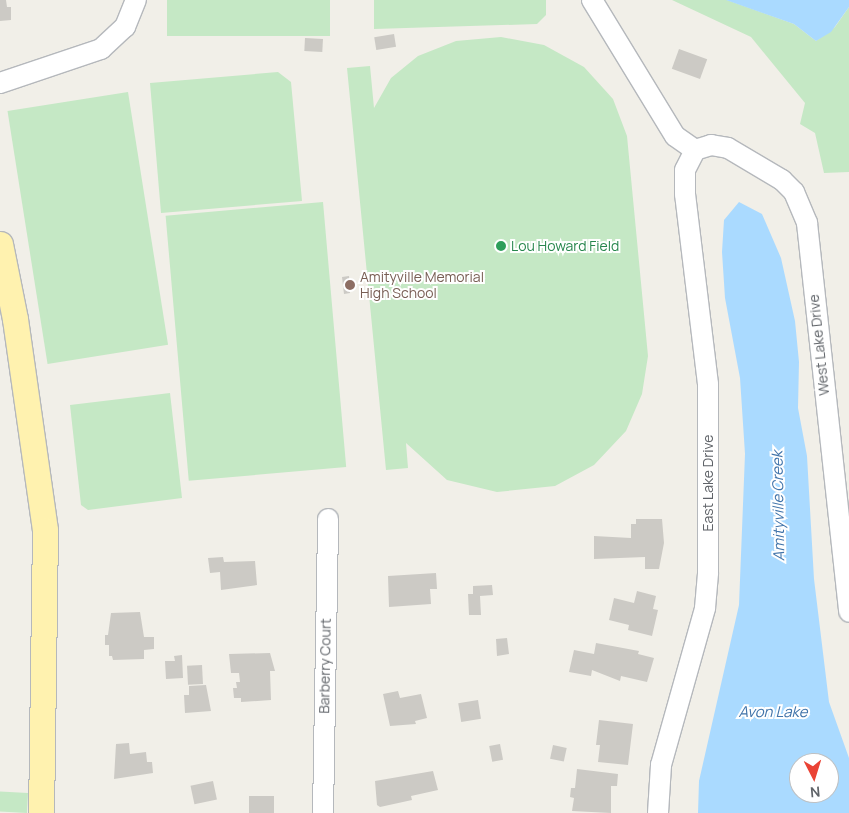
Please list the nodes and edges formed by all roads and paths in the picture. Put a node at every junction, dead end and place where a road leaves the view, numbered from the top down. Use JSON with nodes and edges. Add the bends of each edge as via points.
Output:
{"nodes":[{"id":1,"x":136,"y":0,"type":"edge"},
{"id":2,"x":592,"y":0,"type":"edge"},
{"id":3,"x":0,"y":83,"type":"edge"},
{"id":4,"x":695,"y":150,"type":"junction"},
{"id":5,"x":0,"y":244,"type":"edge"},
{"id":6,"x":8,"y":321,"type":"edge"},
{"id":7,"x":328,"y":519,"type":"dead end"},
{"id":8,"x":849,"y":612,"type":"edge"},
{"id":9,"x":41,"y":813,"type":"edge"},
{"id":10,"x":323,"y":813,"type":"edge"},
{"id":11,"x":658,"y":813,"type":"edge"}],
"edges":[{"from":1,"to":3,"type":"street","via":[[125,26],[101,49]]},
{"from":2,"to":4,"type":"street","via":[[675,136]]},
{"from":4,"to":8,"type":"street","name":"West Lake Drive","via":[[711,145],[728,148],[782,180],[794,192],[807,224]]},
{"from":4,"to":11,"type":"street","name":"East Lake Drive","via":[[685,170],[685,186],[708,384],[708,572],[704,608],[661,765]]},
{"from":5,"to":6,"type":"main road"},
{"from":6,"to":9,"type":"main road","via":[[45,530]]},
{"from":7,"to":10,"type":"street","name":"Barberry Court"}]}
